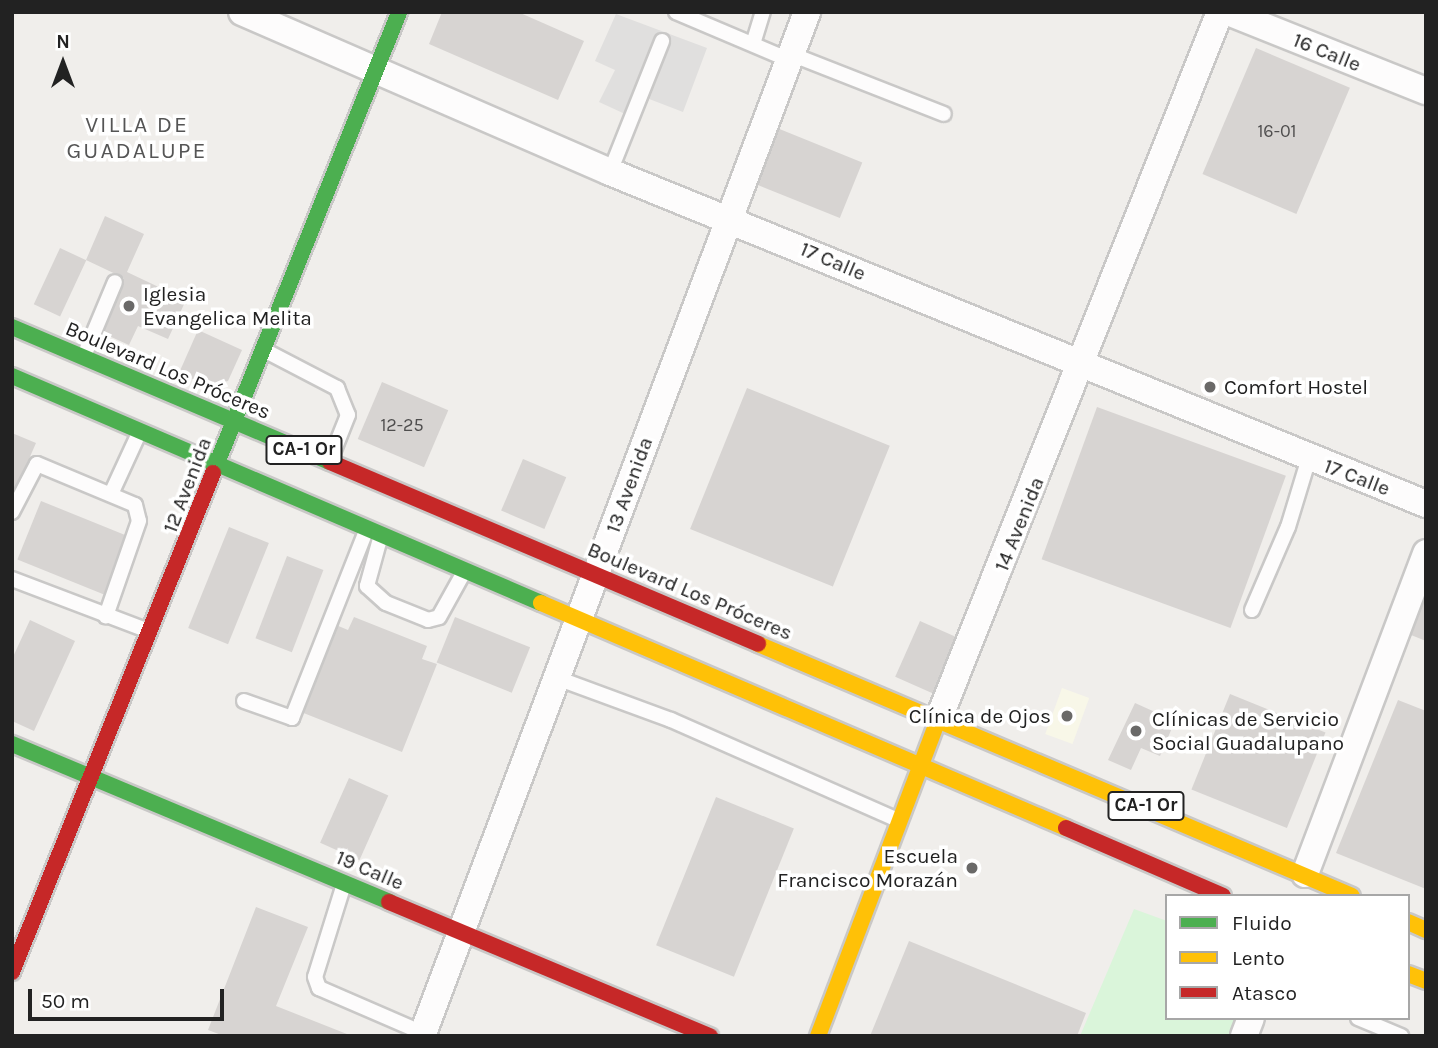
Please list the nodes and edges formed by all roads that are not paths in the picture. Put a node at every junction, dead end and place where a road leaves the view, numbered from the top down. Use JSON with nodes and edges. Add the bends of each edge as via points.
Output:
{"nodes":[{"id":1,"x":242,"y":12,"type":"edge"},
{"id":2,"x":400,"y":12,"type":"edge"},
{"id":3,"x":676,"y":12,"type":"edge"},
{"id":4,"x":763,"y":12,"type":"edge"},
{"id":5,"x":807,"y":12,"type":"edge"},
{"id":6,"x":1220,"y":12,"type":"edge"},
{"id":7,"x":1228,"y":12,"type":"edge"},
{"id":8,"x":662,"y":40,"type":"dead end"},
{"id":9,"x":753,"y":44,"type":"junction"},
{"id":10,"x":790,"y":57,"type":"junction"},
{"id":11,"x":378,"y":70,"type":"junction"},
{"id":12,"x":1426,"y":91,"type":"edge"},
{"id":13,"x":944,"y":114,"type":"dead end"},
{"id":14,"x":610,"y":172,"type":"junction"},
{"id":15,"x":727,"y":217,"type":"junction"},
{"id":16,"x":115,"y":282,"type":"dead end"},
{"id":17,"x":12,"y":327,"type":"edge"},
{"id":18,"x":261,"y":349,"type":"junction"},
{"id":19,"x":83,"y":357,"type":"junction"},
{"id":20,"x":1084,"y":366,"type":"junction"},
{"id":21,"x":12,"y":376,"type":"edge"},
{"id":22,"x":233,"y":420,"type":"junction"},
{"id":23,"x":140,"y":430,"type":"junction"},
{"id":24,"x":1309,"y":458,"type":"junction"},
{"id":25,"x":329,"y":461,"type":"junction"},
{"id":26,"x":219,"y":464,"type":"junction"},
{"id":27,"x":111,"y":494,"type":"junction"},
{"id":28,"x":1426,"y":503,"type":"edge"},
{"id":29,"x":12,"y":512,"type":"edge"},
{"id":30,"x":374,"y":531,"type":"junction"},
{"id":31,"x":1426,"y":553,"type":"edge"},
{"id":32,"x":466,"y":568,"type":"junction"},
{"id":33,"x":596,"y":574,"type":"junction"},
{"id":34,"x":12,"y":579,"type":"edge"},
{"id":35,"x":1252,"y":610,"type":"dead end"},
{"id":36,"x":106,"y":616,"type":"junction"},
{"id":37,"x":579,"y":616,"type":"junction"},
{"id":38,"x":150,"y":632,"type":"junction"},
{"id":39,"x":557,"y":678,"type":"junction"},
{"id":40,"x":244,"y":701,"type":"dead end"},
{"id":41,"x":939,"y":718,"type":"junction"},
{"id":42,"x":12,"y":744,"type":"edge"},
{"id":43,"x":922,"y":763,"type":"junction"},
{"id":44,"x":90,"y":777,"type":"junction"},
{"id":45,"x":900,"y":821,"type":"junction"},
{"id":46,"x":1304,"y":874,"type":"junction"},
{"id":47,"x":344,"y":883,"type":"junction"},
{"id":48,"x":1218,"y":894,"type":"edge"},
{"id":49,"x":1348,"y":894,"type":"edge"},
{"id":50,"x":1410,"y":923,"type":"edge"},
{"id":51,"x":1426,"y":930,"type":"edge"},
{"id":52,"x":464,"y":933,"type":"junction"},
{"id":53,"x":12,"y":972,"type":"edge"},
{"id":54,"x":1363,"y":1020,"type":"edge"},
{"id":55,"x":422,"y":1035,"type":"edge"},
{"id":56,"x":710,"y":1036,"type":"edge"},
{"id":57,"x":818,"y":1036,"type":"edge"},
{"id":58,"x":1401,"y":1036,"type":"edge"}],
"edges":[{"from":1,"to":11,"type":"street","name":"17 Calle"},
{"from":2,"to":11,"type":"main road","name":"12 Avenida"},
{"from":3,"to":9,"type":"lane"},
{"from":4,"to":9,"type":"lane"},
{"from":5,"to":10,"type":"street","name":"13 Avenida"},
{"from":6,"to":20,"type":"street","name":"14 Avenida"},
{"from":7,"to":12,"type":"street","name":"16 Calle"},
{"from":8,"to":14,"type":"lane"},
{"from":9,"to":10,"type":"lane"},
{"from":10,"to":13,"type":"lane"},
{"from":10,"to":15,"type":"street","name":"13 Avenida"},
{"from":11,"to":14,"type":"street","name":"17 Calle"},
{"from":11,"to":18,"type":"main road","name":"12 Avenida"},
{"from":14,"to":15,"type":"street","name":"17 Calle"},
{"from":15,"to":20,"type":"street","name":"17 Calle"},
{"from":15,"to":33,"type":"street","name":"13 Avenida"},
{"from":16,"to":19,"type":"lane"},
{"from":17,"to":19,"type":"main road","name":"Boulevard Los Próceres","number":"CA-1 Or"},
{"from":18,"to":22,"type":"main road","name":"12 Avenida"},
{"from":18,"to":25,"type":"lane","via":[[337,388],[348,415]]},
{"from":19,"to":22,"type":"main road","name":"Boulevard Los Próceres","number":"CA-1 Or"},
{"from":20,"to":24,"type":"street","name":"17 Calle"},
{"from":20,"to":41,"type":"street","name":"14 Avenida"},
{"from":21,"to":23,"type":"main road","number":"CA-1 Or"},
{"from":22,"to":25,"type":"main road","name":"Boulevard Los Próceres","number":"CA-1 Or"},
{"from":22,"to":26,"type":"main road","name":"12 Avenida"},
{"from":23,"to":26,"type":"main road","number":"CA-1 Or"},
{"from":23,"to":27,"type":"lane"},
{"from":24,"to":28,"type":"street","name":"17 Calle"},
{"from":24,"to":35,"type":"lane","via":[[1288,527]]},
{"from":25,"to":33,"type":"main road","name":"Boulevard Los Próceres","number":"CA-1 Or"},
{"from":26,"to":30,"type":"main road","number":"CA-1 Or"},
{"from":26,"to":38,"type":"main road","name":"12 Avenida"},
{"from":27,"to":29,"type":"lane","via":[[37,464]]},
{"from":27,"to":36,"type":"lane","via":[[135,505],[139,521]]},
{"from":30,"to":32,"type":"main road","number":"CA-1 Or"},
{"from":30,"to":32,"type":"lane","via":[[367,586],[397,607],[428,620],[439,617]]},
{"from":30,"to":40,"type":"lane","via":[[292,718]]},
{"from":31,"to":46,"type":"street"},
{"from":32,"to":37,"type":"main road","number":"CA-1 Or"},
{"from":33,"to":37,"type":"street","name":"13 Avenida"},
{"from":33,"to":41,"type":"main road","name":"Boulevard Los Próceres","number":"CA-1 Or"},
{"from":34,"to":36,"type":"lane"},
{"from":36,"to":38,"type":"lane"},
{"from":37,"to":39,"type":"street","name":"13 Avenida"},
{"from":37,"to":43,"type":"main road","number":"CA-1 Or"},
{"from":38,"to":44,"type":"main road","name":"12 Avenida"},
{"from":39,"to":45,"type":"lane","via":[[671,720]]},
{"from":39,"to":52,"type":"street","name":"13 Avenida"},
{"from":41,"to":43,"type":"main road","name":"14 Avenida"},
{"from":41,"to":46,"type":"main road","name":"Boulevard Los Próceres","number":"CA-1 Or"},
{"from":42,"to":44,"type":"main road","name":"19 Calle"},
{"from":43,"to":45,"type":"main road","name":"14 Avenida"},
{"from":43,"to":48,"type":"main road","number":"CA-1 Or"},
{"from":44,"to":47,"type":"main road","name":"19 Calle"},
{"from":44,"to":53,"type":"main road","name":"12 Avenida"},
{"from":45,"to":57,"type":"main road","name":"14 Avenida"},
{"from":46,"to":49,"type":"main road","name":"Boulevard Los Próceres","number":"CA-1 Or"},
{"from":47,"to":52,"type":"main road","name":"19 Calle"},
{"from":47,"to":55,"type":"lane","via":[[314,977],[319,988]]},
{"from":50,"to":51,"type":"main road"},
{"from":52,"to":55,"type":"street","name":"13 Avenida"},
{"from":52,"to":56,"type":"main road","name":"19 Calle"},
{"from":54,"to":58,"type":"lane"}]}
